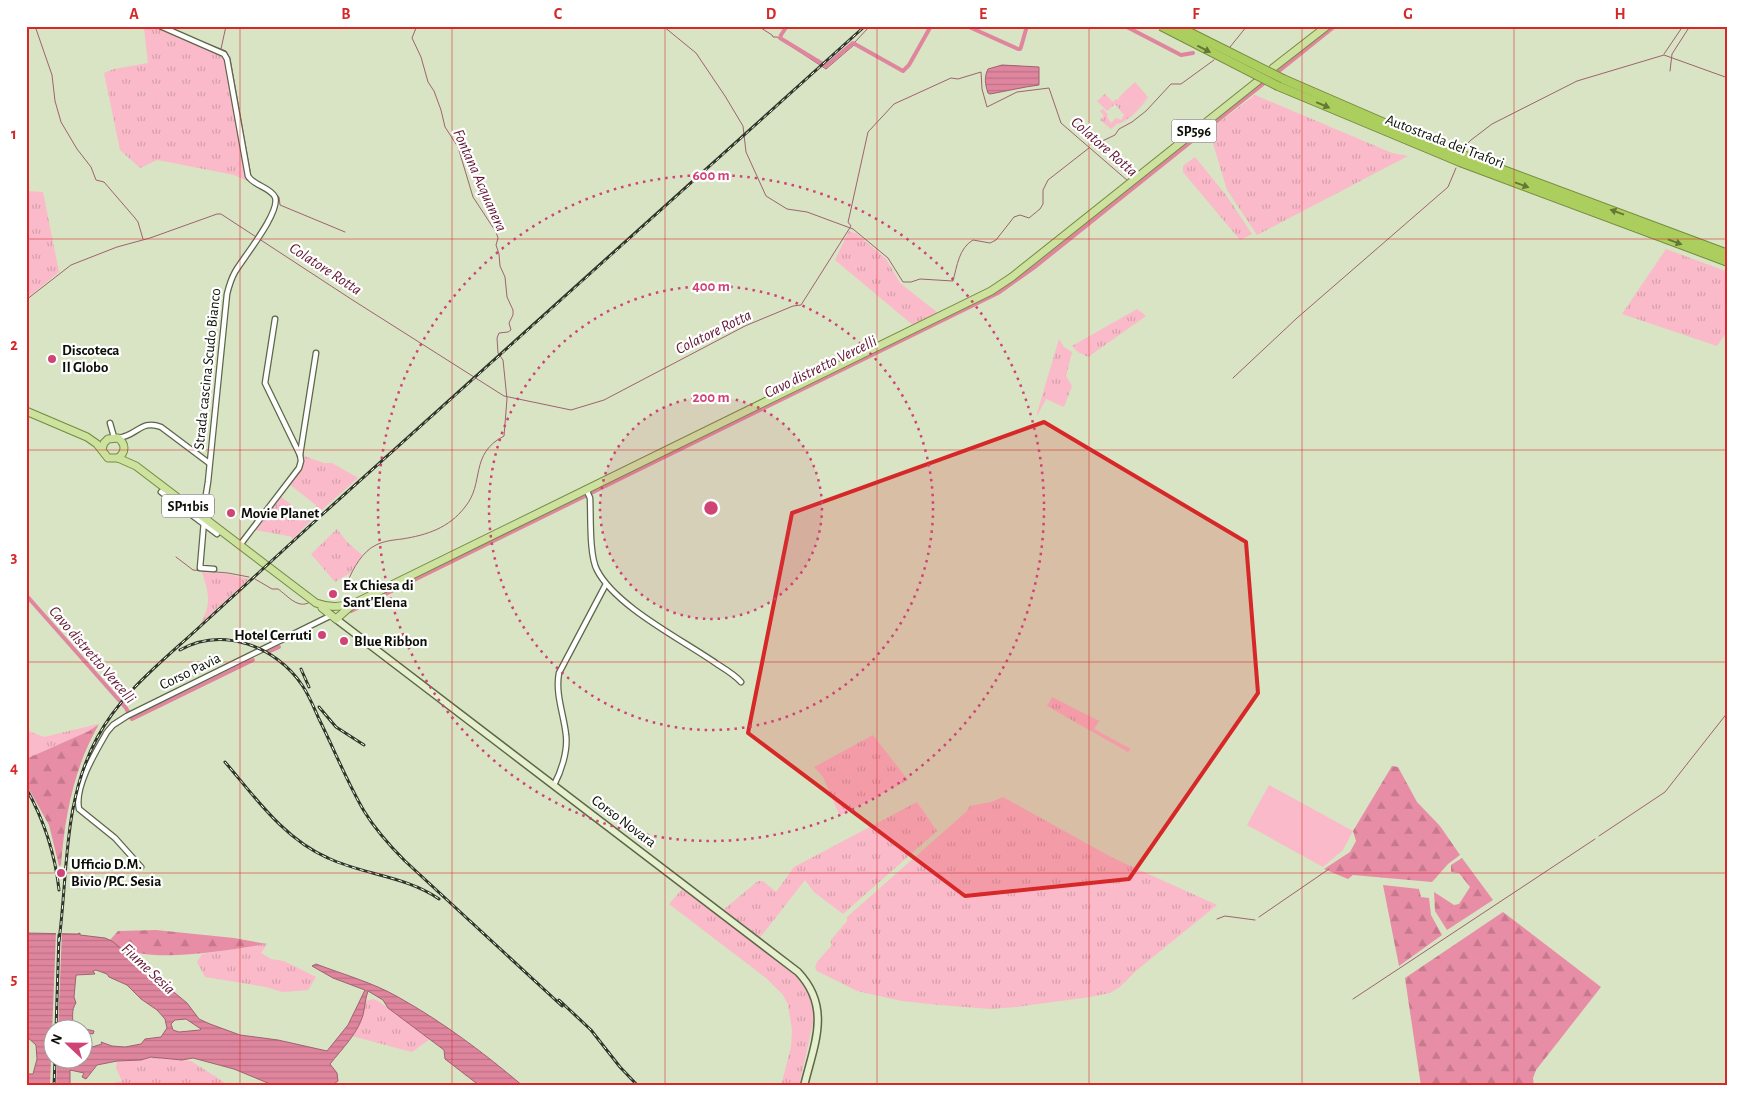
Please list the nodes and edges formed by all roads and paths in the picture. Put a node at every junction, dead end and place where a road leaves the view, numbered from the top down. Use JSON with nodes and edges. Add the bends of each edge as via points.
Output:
{"nodes":[{"id":1,"x":160,"y":26,"type":"edge"},
{"id":2,"x":1161,"y":26,"type":"edge"},
{"id":3,"x":1177,"y":26,"type":"edge"},
{"id":4,"x":1328,"y":26,"type":"edge"},
{"id":5,"x":1273,"y":68,"type":"dead end"},
{"id":6,"x":1258,"y":81,"type":"dead end"},
{"id":7,"x":1280,"y":82,"type":"junction"},
{"id":8,"x":1728,"y":254,"type":"edge"},
{"id":9,"x":1728,"y":262,"type":"edge"},
{"id":10,"x":275,"y":319,"type":"dead end"},
{"id":11,"x":316,"y":352,"type":"dead end"},
{"id":12,"x":26,"y":411,"type":"edge"},
{"id":13,"x":111,"y":425,"type":"dead end"},
{"id":14,"x":130,"y":435,"type":"junction"},
{"id":15,"x":87,"y":437,"type":"junction"},
{"id":16,"x":111,"y":438,"type":"junction"},
{"id":17,"x":124,"y":448,"type":"junction"},
{"id":18,"x":102,"y":449,"type":"junction"},
{"id":19,"x":300,"y":455,"type":"junction"},
{"id":20,"x":118,"y":458,"type":"junction"},
{"id":21,"x":209,"y":463,"type":"junction"},
{"id":22,"x":136,"y":466,"type":"junction"},
{"id":23,"x":587,"y":490,"type":"junction"},
{"id":24,"x":161,"y":492,"type":"dead end"},
{"id":25,"x":202,"y":519,"type":"junction"},
{"id":26,"x":217,"y":534,"type":"dead end"},
{"id":27,"x":240,"y":545,"type":"junction"},
{"id":28,"x":214,"y":570,"type":"dead end"},
{"id":29,"x":606,"y":584,"type":"junction"},
{"id":30,"x":316,"y":603,"type":"junction"},
{"id":31,"x":349,"y":606,"type":"junction"},
{"id":32,"x":334,"y":617,"type":"junction"},
{"id":33,"x":351,"y":629,"type":"junction"},
{"id":34,"x":742,"y":682,"type":"dead end"},
{"id":35,"x":554,"y":785,"type":"junction"},
{"id":36,"x":141,"y":867,"type":"dead end"},
{"id":37,"x":804,"y":1086,"type":"edge"}],
"edges":[{"from":1,"to":21,"type":"street","name":"Strada cascina Scudo Bianco","via":[[220,52],[227,59],[247,173],[276,201],[268,223],[235,272],[226,294]]},
{"from":2,"to":7,"type":"highway","name":"Autostrada dei Trafori","one_way":true,"bridge":true},
{"from":3,"to":7,"type":"highway","name":"Autostrada dei Trafori","bridge":true},
{"from":4,"to":5,"type":"main road"},
{"from":6,"to":23,"type":"main road","number":"SP596","via":[[1002,284]]},
{"from":8,"to":7,"type":"highway","name":"Autostrada dei Trafori","one_way":true},
{"from":7,"to":9,"type":"highway","name":"Autostrada dei Trafori","one_way":true,"via":[[1460,162]]},
{"from":10,"to":19,"type":"street","via":[[265,383]]},
{"from":11,"to":19,"type":"street"},
{"from":12,"to":15,"type":"main road","number":"SP11bis"},
{"from":13,"to":16,"type":"street"},
{"from":14,"to":16,"type":"street"},
{"from":14,"to":17,"type":"street"},
{"from":14,"to":21,"type":"street","via":[[147,424],[154,424]]},
{"from":15,"to":16,"type":"main road","number":"SP11bis"},
{"from":15,"to":18,"type":"main road","number":"SP11bis"},
{"from":16,"to":17,"type":"main road","number":"SP11bis"},
{"from":16,"to":18,"type":"main road"},
{"from":17,"to":20,"type":"main road"},
{"from":17,"to":22,"type":"main road","number":"SP11bis"},
{"from":18,"to":20,"type":"main road","number":"SP11bis","via":[[108,458]]},
{"from":19,"to":27,"type":"street","via":[[299,468]]},
{"from":20,"to":22,"type":"main road","number":"SP11bis"},
{"from":21,"to":25,"type":"street","name":"Strada cascina Scudo Bianco"},
{"from":22,"to":25,"type":"main road","number":"SP11bis"},
{"from":23,"to":29,"type":"street","via":[[593,560]]},
{"from":23,"to":31,"type":"main road"},
{"from":24,"to":25,"type":"street"},
{"from":25,"to":26,"type":"street"},
{"from":25,"to":27,"type":"main road","number":"SP11bis"},
{"from":25,"to":28,"type":"street","name":"Strada cascina Scudo Bianco","via":[[200,568]]},
{"from":27,"to":30,"type":"main road","number":"SP11bis"},
{"from":29,"to":34,"type":"street","via":[[669,635],[695,648]]},
{"from":29,"to":35,"type":"street","via":[[559,673],[558,686],[567,737]]},
{"from":30,"to":31,"type":"main road","via":[[327,607]]},
{"from":30,"to":32,"type":"main road","name":"Corso Novara","number":"SP11bis"},
{"from":31,"to":32,"type":"main road"},
{"from":31,"to":33,"type":"main road","via":[[346,617]]},
{"from":32,"to":33,"type":"main road","name":"Corso Novara","number":"SP11bis"},
{"from":32,"to":36,"type":"street","name":"Corso Pavia","via":[[113,725],[83,782],[78,806],[115,838]]},
{"from":33,"to":35,"type":"main road","name":"Corso Novara","number":"SP11bis"},
{"from":35,"to":37,"type":"main road","name":"Corso Novara","number":"SP11bis","via":[[798,972],[812,988],[819,1015]]}]}
